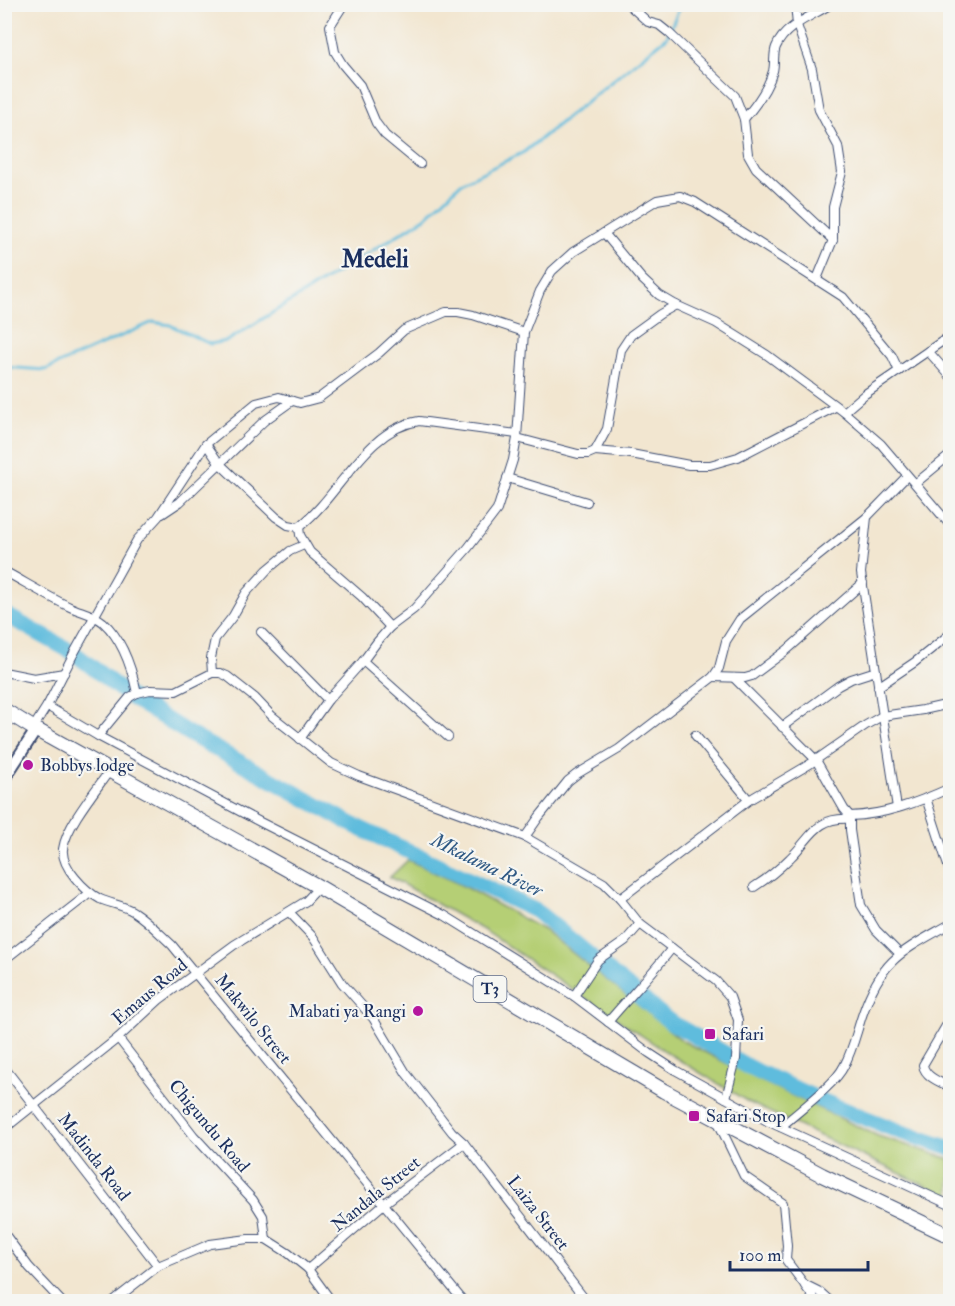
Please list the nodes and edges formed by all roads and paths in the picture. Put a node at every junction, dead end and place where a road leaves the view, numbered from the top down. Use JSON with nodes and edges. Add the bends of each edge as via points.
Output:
{"nodes":[{"id":1,"x":344,"y":4,"type":"edge"},
{"id":2,"x":628,"y":4,"type":"edge"},
{"id":3,"x":795,"y":4,"type":"edge"},
{"id":4,"x":831,"y":4,"type":"edge"},
{"id":5,"x":797,"y":25,"type":"junction"},
{"id":6,"x":744,"y":119,"type":"junction"},
{"id":7,"x":420,"y":164,"type":"dead end"},
{"id":8,"x":604,"y":233,"type":"junction"},
{"id":9,"x":833,"y":240,"type":"junction"},
{"id":10,"x":817,"y":279,"type":"junction"},
{"id":11,"x":676,"y":305,"type":"junction"},
{"id":12,"x":524,"y":332,"type":"junction"},
{"id":13,"x":951,"y":336,"type":"edge"},
{"id":14,"x":928,"y":351,"type":"junction"},
{"id":15,"x":899,"y":371,"type":"junction"},
{"id":16,"x":951,"y":376,"type":"edge"},
{"id":17,"x":292,"y":400,"type":"junction"},
{"id":18,"x":835,"y":407,"type":"junction"},
{"id":19,"x":844,"y":412,"type":"junction"},
{"id":20,"x":517,"y":436,"type":"junction"},
{"id":21,"x":206,"y":444,"type":"junction"},
{"id":22,"x":595,"y":452,"type":"junction"},
{"id":23,"x":951,"y":454,"type":"edge"},
{"id":24,"x":219,"y":464,"type":"junction"},
{"id":25,"x":908,"y":476,"type":"junction"},
{"id":26,"x":507,"y":478,"type":"junction"},
{"id":27,"x":916,"y":483,"type":"junction"},
{"id":28,"x":587,"y":502,"type":"dead end"},
{"id":29,"x":158,"y":517,"type":"junction"},
{"id":30,"x":867,"y":517,"type":"junction"},
{"id":31,"x":951,"y":525,"type":"edge"},
{"id":32,"x":299,"y":527,"type":"junction"},
{"id":33,"x":304,"y":545,"type":"junction"},
{"id":34,"x":4,"y":571,"type":"edge"},
{"id":35,"x":863,"y":583,"type":"junction"},
{"id":36,"x":95,"y":616,"type":"junction"},
{"id":37,"x":390,"y":627,"type":"junction"},
{"id":38,"x":261,"y":632,"type":"dead end"},
{"id":39,"x":951,"y":634,"type":"edge"},
{"id":40,"x":363,"y":661,"type":"junction"},
{"id":41,"x":876,"y":671,"type":"junction"},
{"id":42,"x":4,"y":672,"type":"edge"},
{"id":43,"x":64,"y":673,"type":"junction"},
{"id":44,"x":212,"y":673,"type":"junction"},
{"id":45,"x":713,"y":677,"type":"junction"},
{"id":46,"x":734,"y":678,"type":"junction"},
{"id":47,"x":878,"y":687,"type":"junction"},
{"id":48,"x":137,"y":693,"type":"junction"},
{"id":49,"x":328,"y":700,"type":"junction"},
{"id":50,"x":951,"y":704,"type":"edge"},
{"id":51,"x":47,"y":706,"type":"junction"},
{"id":52,"x":4,"y":710,"type":"edge"},
{"id":53,"x":882,"y":716,"type":"junction"},
{"id":54,"x":782,"y":727,"type":"junction"},
{"id":55,"x":34,"y":729,"type":"junction"},
{"id":56,"x":695,"y":735,"type":"dead end"},
{"id":57,"x":98,"y":736,"type":"junction"},
{"id":58,"x":448,"y":737,"type":"dead end"},
{"id":59,"x":300,"y":739,"type":"junction"},
{"id":60,"x":816,"y":760,"type":"junction"},
{"id":61,"x":110,"y":770,"type":"junction"},
{"id":62,"x":4,"y":779,"type":"edge"},
{"id":63,"x":951,"y":788,"type":"edge"},
{"id":64,"x":926,"y":798,"type":"junction"},
{"id":65,"x":749,"y":800,"type":"junction"},
{"id":66,"x":897,"y":808,"type":"junction"},
{"id":67,"x":850,"y":817,"type":"junction"},
{"id":68,"x":525,"y":837,"type":"junction"},
{"id":69,"x":951,"y":872,"type":"edge"},
{"id":70,"x":319,"y":887,"type":"junction"},
{"id":71,"x":754,"y":887,"type":"dead end"},
{"id":72,"x":90,"y":893,"type":"junction"},
{"id":73,"x":620,"y":898,"type":"junction"},
{"id":74,"x":289,"y":912,"type":"junction"},
{"id":75,"x":640,"y":924,"type":"junction"},
{"id":76,"x":951,"y":924,"type":"edge"},
{"id":77,"x":672,"y":948,"type":"junction"},
{"id":78,"x":899,"y":953,"type":"junction"},
{"id":79,"x":4,"y":960,"type":"edge"},
{"id":80,"x":196,"y":973,"type":"junction"},
{"id":81,"x":574,"y":996,"type":"junction"},
{"id":82,"x":951,"y":1019,"type":"edge"},
{"id":83,"x":608,"y":1022,"type":"junction"},
{"id":84,"x":118,"y":1038,"type":"junction"},
{"id":85,"x":4,"y":1067,"type":"edge"},
{"id":86,"x":951,"y":1087,"type":"edge"},
{"id":87,"x":726,"y":1098,"type":"junction"},
{"id":88,"x":35,"y":1105,"type":"junction"},
{"id":89,"x":717,"y":1120,"type":"junction"},
{"id":90,"x":780,"y":1127,"type":"junction"},
{"id":91,"x":4,"y":1129,"type":"edge"},
{"id":92,"x":464,"y":1143,"type":"junction"},
{"id":93,"x":385,"y":1203,"type":"junction"},
{"id":94,"x":951,"y":1205,"type":"edge"},
{"id":95,"x":4,"y":1233,"type":"edge"},
{"id":96,"x":951,"y":1236,"type":"edge"},
{"id":97,"x":266,"y":1239,"type":"junction"},
{"id":98,"x":158,"y":1266,"type":"junction"},
{"id":99,"x":308,"y":1269,"type":"junction"},
{"id":100,"x":804,"y":1284,"type":"junction"},
{"id":101,"x":62,"y":1302,"type":"edge"},
{"id":102,"x":112,"y":1302,"type":"edge"},
{"id":103,"x":332,"y":1302,"type":"edge"},
{"id":104,"x":464,"y":1302,"type":"edge"},
{"id":105,"x":587,"y":1302,"type":"edge"},
{"id":106,"x":817,"y":1302,"type":"edge"},
{"id":107,"x":831,"y":1302,"type":"edge"}],
"edges":[{"from":1,"to":7,"type":"street","via":[[330,26],[335,52],[360,86],[385,135]]},
{"from":2,"to":6,"type":"street","via":[[648,22],[659,25],[729,90]]},
{"from":3,"to":5,"type":"street"},
{"from":4,"to":5,"type":"street"},
{"from":5,"to":6,"type":"street","via":[[776,48],[773,71],[761,97]]},
{"from":5,"to":9,"type":"street","via":[[812,69],[819,110],[840,156],[842,172],[832,207]]},
{"from":6,"to":9,"type":"street","via":[[748,154],[756,168]]},
{"from":8,"to":10,"type":"street","via":[[657,200],[680,196]]},
{"from":8,"to":11,"type":"street","via":[[642,279]]},
{"from":8,"to":12,"type":"street","via":[[552,271]]},
{"from":9,"to":10,"type":"street"},
{"from":10,"to":15,"type":"street","via":[[843,297],[892,356]]},
{"from":11,"to":18,"type":"street","via":[[716,323],[767,355]]},
{"from":11,"to":22,"type":"street","via":[[631,335],[621,350],[607,429]]},
{"from":12,"to":17,"type":"street","via":[[473,315],[446,312],[404,330],[319,399],[300,403]]},
{"from":12,"to":20,"type":"street"},
{"from":13,"to":14,"type":"street"},
{"from":14,"to":15,"type":"street"},
{"from":14,"to":16,"type":"street"},
{"from":15,"to":19,"type":"street"},
{"from":17,"to":21,"type":"street","via":[[279,398],[256,403]]},
{"from":17,"to":24,"type":"street"},
{"from":18,"to":19,"type":"street"},
{"from":18,"to":22,"type":"street","via":[[738,457],[710,465]]},
{"from":19,"to":25,"type":"street","via":[[881,444]]},
{"from":20,"to":22,"type":"street","via":[[578,454]]},
{"from":20,"to":26,"type":"street"},
{"from":20,"to":32,"type":"street","via":[[419,421],[406,423],[388,432]]},
{"from":21,"to":24,"type":"street"},
{"from":21,"to":29,"type":"street"},
{"from":23,"to":27,"type":"street"},
{"from":24,"to":29,"type":"street","via":[[180,502]]},
{"from":24,"to":32,"type":"street","via":[[276,517]]},
{"from":25,"to":27,"type":"street"},
{"from":25,"to":30,"type":"street"},
{"from":26,"to":28,"type":"street"},
{"from":26,"to":37,"type":"street","via":[[496,510],[478,535],[414,609]]},
{"from":27,"to":31,"type":"street"},
{"from":29,"to":36,"type":"street","via":[[137,540]]},
{"from":30,"to":35,"type":"street"},
{"from":30,"to":45,"type":"street","via":[[740,620],[726,641]]},
{"from":32,"to":33,"type":"street"},
{"from":33,"to":37,"type":"street"},
{"from":33,"to":44,"type":"street","via":[[267,570],[246,593],[214,639]]},
{"from":34,"to":36,"type":"street","via":[[71,608]]},
{"from":35,"to":41,"type":"street"},
{"from":35,"to":46,"type":"street","via":[[752,676]]},
{"from":36,"to":43,"type":"street"},
{"from":36,"to":48,"type":"street","via":[[114,636],[129,665]]},
{"from":37,"to":40,"type":"street"},
{"from":38,"to":49,"type":"street"},
{"from":39,"to":47,"type":"street"},
{"from":40,"to":49,"type":"street"},
{"from":40,"to":58,"type":"street"},
{"from":41,"to":47,"type":"street"},
{"from":41,"to":54,"type":"street","via":[[838,686]]},
{"from":42,"to":43,"type":"street","via":[[34,678]]},
{"from":43,"to":51,"type":"street"},
{"from":44,"to":48,"type":"street","via":[[176,691]]},
{"from":44,"to":59,"type":"street","via":[[227,676]]},
{"from":45,"to":46,"type":"street"},
{"from":45,"to":68,"type":"street","via":[[619,748],[577,774]]},
{"from":46,"to":54,"type":"street"},
{"from":47,"to":53,"type":"street"},
{"from":48,"to":57,"type":"street"},
{"from":49,"to":59,"type":"street"},
{"from":50,"to":53,"type":"street"},
{"from":51,"to":55,"type":"street"},
{"from":51,"to":57,"type":"street"},
{"from":52,"to":55,"type":"highway","number":"T3"},
{"from":53,"to":60,"type":"street"},
{"from":53,"to":66,"type":"street"},
{"from":54,"to":60,"type":"street"},
{"from":55,"to":61,"type":"highway","number":"T3"},
{"from":55,"to":62,"type":"street"},
{"from":56,"to":65,"type":"street"},
{"from":57,"to":81,"type":"street","via":[[444,915]]},
{"from":59,"to":68,"type":"street","via":[[331,762],[359,776]]},
{"from":60,"to":65,"type":"street"},
{"from":60,"to":67,"type":"street"},
{"from":61,"to":70,"type":"highway","number":"T3"},
{"from":61,"to":72,"type":"street","name":"Makwilo Street","via":[[75,820],[64,847],[68,866]]},
{"from":63,"to":64,"type":"street"},
{"from":64,"to":66,"type":"street"},
{"from":64,"to":69,"type":"street"},
{"from":65,"to":73,"type":"street"},
{"from":66,"to":67,"type":"street"},
{"from":67,"to":71,"type":"street","via":[[822,824],[792,856]]},
{"from":67,"to":78,"type":"street","via":[[861,905],[876,930]]},
{"from":68,"to":73,"type":"street","via":[[604,883]]},
{"from":70,"to":74,"type":"street","name":"Emaus Road"},
{"from":70,"to":89,"type":"highway","number":"T3"},
{"from":72,"to":79,"type":"street"},
{"from":72,"to":80,"type":"street","name":"Makwilo Street","via":[[134,912],[172,945]]},
{"from":73,"to":75,"type":"street"},
{"from":74,"to":80,"type":"street","name":"Emaus Road"},
{"from":74,"to":92,"type":"street","name":"Laiza Street","via":[[313,937],[342,983],[373,1018],[406,1073]]},
{"from":75,"to":77,"type":"street"},
{"from":75,"to":81,"type":"street","via":[[598,960]]},
{"from":76,"to":78,"type":"street"},
{"from":77,"to":83,"type":"street"},
{"from":77,"to":87,"type":"street","via":[[716,981],[730,997],[738,1020],[736,1059]]},
{"from":78,"to":90,"type":"street","via":[[875,982],[845,1066]]},
{"from":80,"to":84,"type":"street","name":"Emaus Road"},
{"from":80,"to":93,"type":"street","name":"Makwilo Street"},
{"from":81,"to":83,"type":"street"},
{"from":82,"to":86,"type":"street","via":[[923,1065],[928,1075]]},
{"from":83,"to":87,"type":"street","via":[[663,1062]]},
{"from":84,"to":88,"type":"street","name":"Emaus Road"},
{"from":84,"to":97,"type":"street","name":"Chigundu Road","via":[[194,1136],[253,1200],[263,1216]]},
{"from":85,"to":88,"type":"street","name":"Madinda Road"},
{"from":87,"to":90,"type":"street"},
{"from":88,"to":91,"type":"street","name":"Emaus Road"},
{"from":88,"to":98,"type":"street","name":"Madinda Road"},
{"from":89,"to":96,"type":"highway","number":"T3"},
{"from":89,"to":100,"type":"street","via":[[744,1176],[783,1203],[786,1260]]},
{"from":90,"to":94,"type":"street"},
{"from":92,"to":93,"type":"street","name":"Nandala Street"},
{"from":92,"to":105,"type":"street","name":"Laiza Street"},
{"from":93,"to":99,"type":"street","name":"Nandala Street"},
{"from":93,"to":104,"type":"street","name":"Makwilo Street"},
{"from":95,"to":101,"type":"street"},
{"from":97,"to":98,"type":"street","via":[[210,1244]]},
{"from":97,"to":99,"type":"street"},
{"from":98,"to":102,"type":"street"},
{"from":99,"to":103,"type":"street"},
{"from":100,"to":106,"type":"street"},
{"from":100,"to":107,"type":"street"}]}
